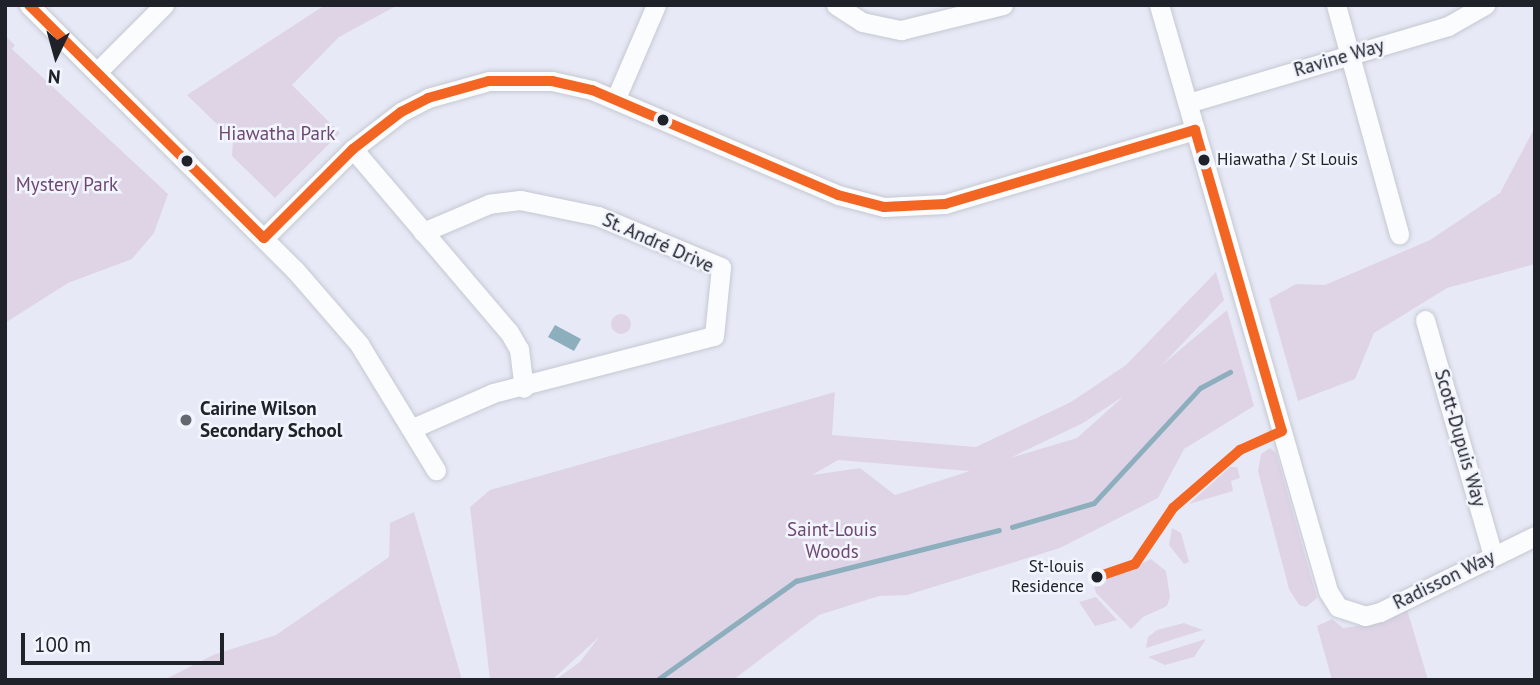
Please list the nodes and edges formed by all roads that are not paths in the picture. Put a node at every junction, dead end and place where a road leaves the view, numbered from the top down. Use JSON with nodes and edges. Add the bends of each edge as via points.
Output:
{"nodes":[{"id":1,"x":29,"y":5,"type":"edge"},
{"id":2,"x":164,"y":5,"type":"edge"},
{"id":3,"x":656,"y":5,"type":"edge"},
{"id":4,"x":836,"y":5,"type":"edge"},
{"id":5,"x":1003,"y":5,"type":"edge"},
{"id":6,"x":1159,"y":5,"type":"edge"},
{"id":7,"x":1336,"y":5,"type":"edge"},
{"id":8,"x":1485,"y":5,"type":"edge"},
{"id":9,"x":1350,"y":55,"type":"junction"},
{"id":10,"x":97,"y":72,"type":"junction"},
{"id":11,"x":616,"y":98,"type":"junction"},
{"id":12,"x":1188,"y":103,"type":"junction"},
{"id":13,"x":1195,"y":130,"type":"junction"},
{"id":14,"x":353,"y":149,"type":"junction"},
{"id":15,"x":423,"y":232,"type":"junction"},
{"id":16,"x":1399,"y":234,"type":"dead end"},
{"id":17,"x":264,"y":238,"type":"junction"},
{"id":18,"x":1425,"y":320,"type":"dead end"},
{"id":19,"x":524,"y":388,"type":"junction"},
{"id":20,"x":412,"y":428,"type":"junction"},
{"id":21,"x":436,"y":470,"type":"dead end"},
{"id":22,"x":1535,"y":536,"type":"edge"},
{"id":23,"x":1493,"y":555,"type":"junction"}],
"edges":[{"from":1,"to":10,"type":"street"},
{"from":2,"to":10,"type":"street"},
{"from":3,"to":11,"type":"street"},
{"from":4,"to":5,"type":"street","via":[[862,22],[901,30]]},
{"from":6,"to":12,"type":"street"},
{"from":7,"to":9,"type":"street"},
{"from":8,"to":9,"type":"street","name":"Ravine Way","via":[[1448,26]]},
{"from":9,"to":12,"type":"street","name":"Ravine Way"},
{"from":9,"to":16,"type":"street"},
{"from":10,"to":17,"type":"street"},
{"from":11,"to":13,"type":"street","via":[[838,195],[892,208],[945,204]]},
{"from":11,"to":14,"type":"street","via":[[552,81],[489,81],[428,98],[401,112]]},
{"from":12,"to":13,"type":"street"},
{"from":13,"to":23,"type":"street","name":"Radisson Way","via":[[1328,591],[1338,607],[1352,614],[1380,612]]},
{"from":14,"to":15,"type":"street"},
{"from":14,"to":17,"type":"street"},
{"from":15,"to":19,"type":"street","via":[[509,332],[519,349]]},
{"from":15,"to":19,"type":"street","name":"St. André Drive","via":[[489,204],[520,200],[598,216],[721,267],[714,336]]},
{"from":17,"to":20,"type":"street","via":[[359,344]]},
{"from":18,"to":23,"type":"street","name":"Scott-Dupuis Way"},
{"from":19,"to":20,"type":"street","name":"St. André Drive","via":[[493,393]]},
{"from":20,"to":21,"type":"street"},
{"from":22,"to":23,"type":"street","name":"Radisson Way"}]}
